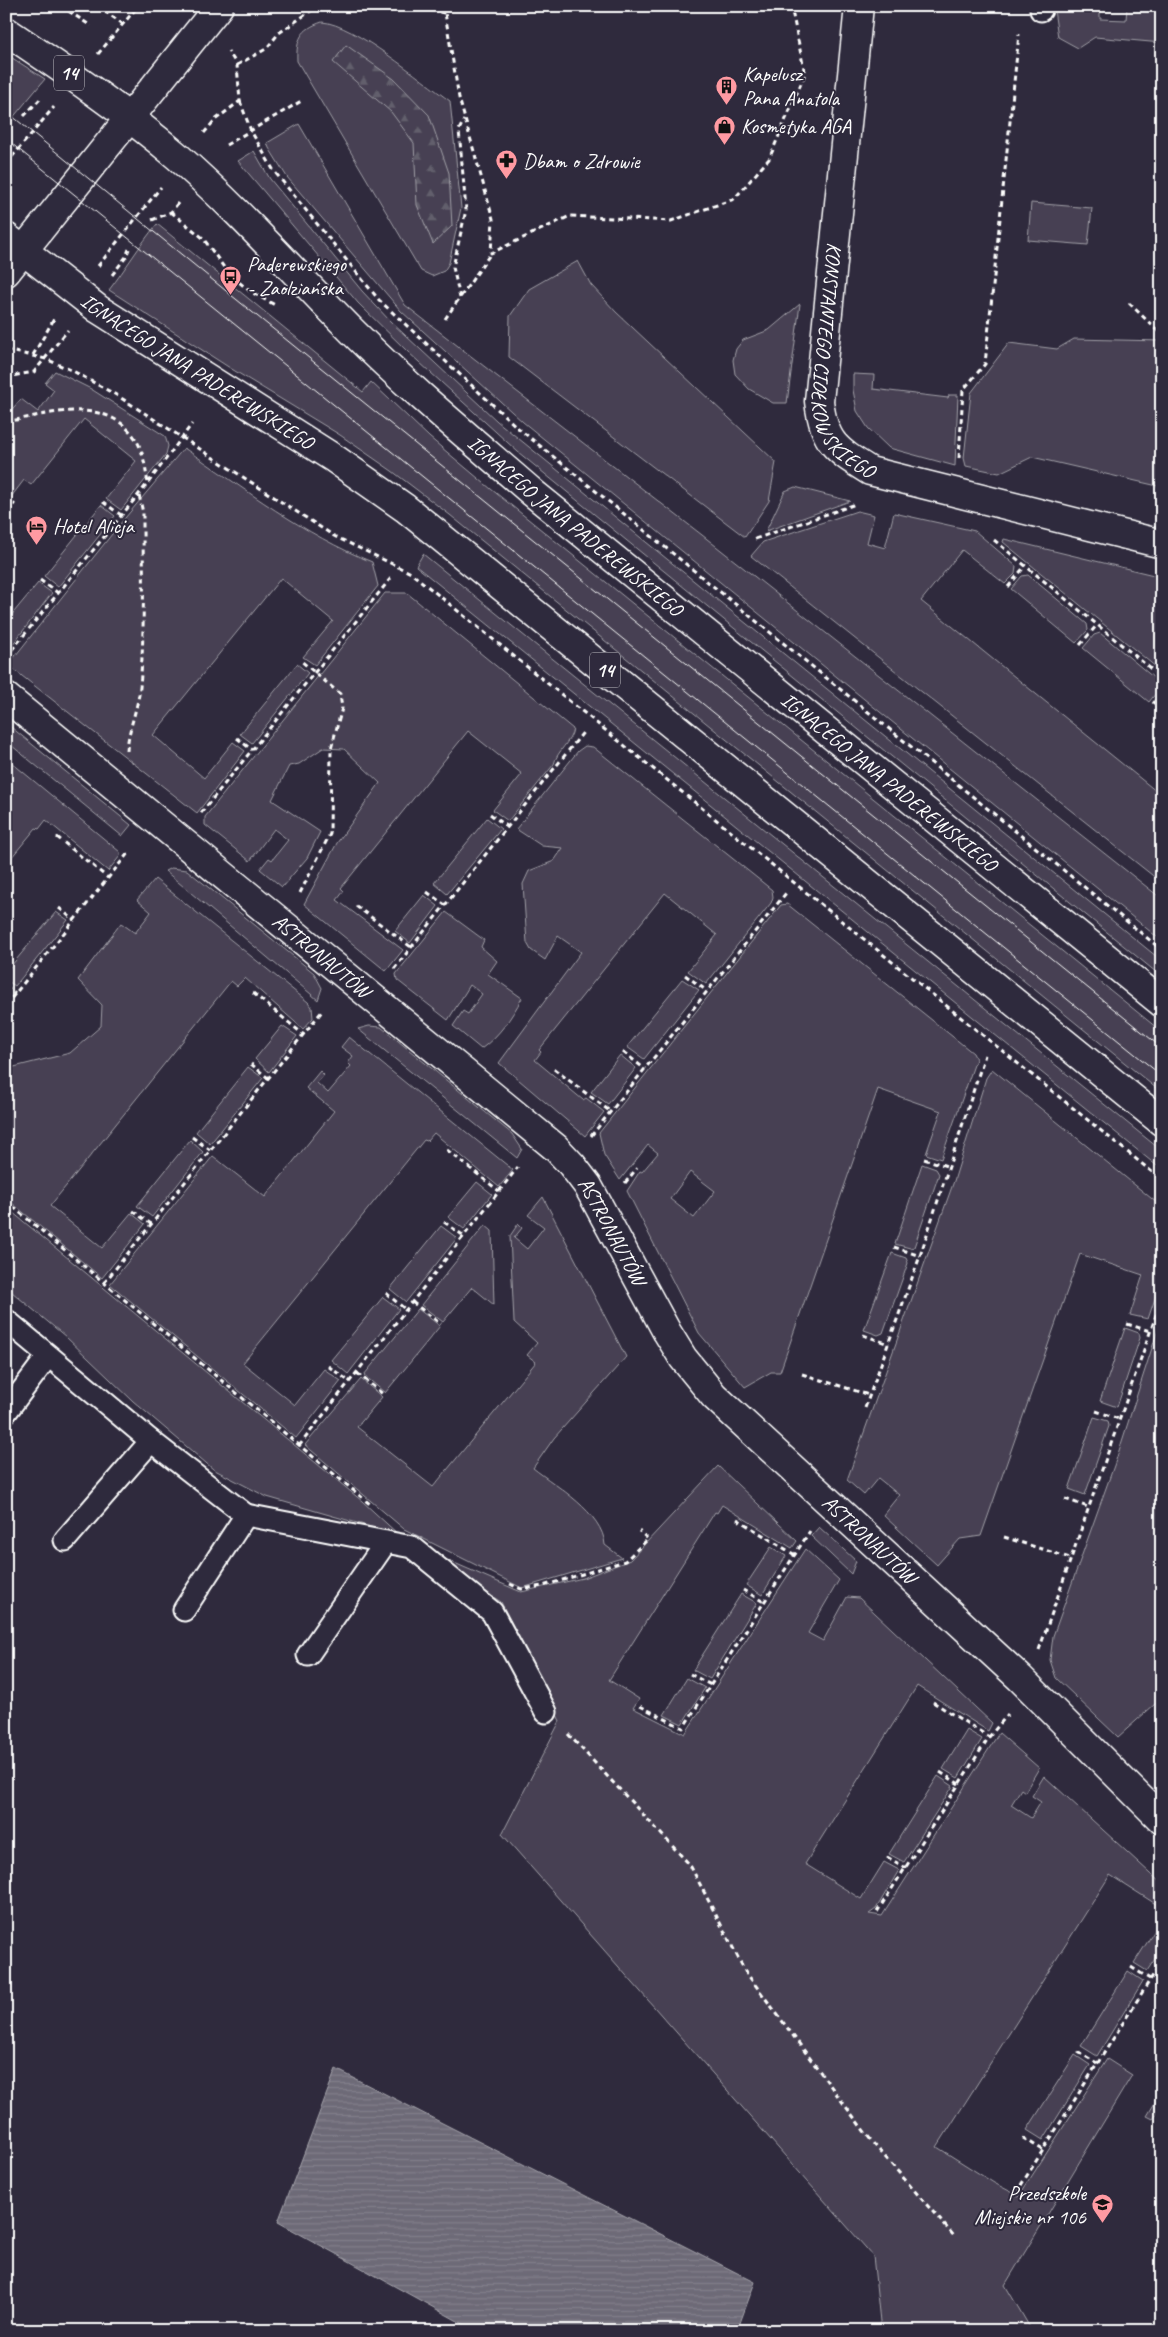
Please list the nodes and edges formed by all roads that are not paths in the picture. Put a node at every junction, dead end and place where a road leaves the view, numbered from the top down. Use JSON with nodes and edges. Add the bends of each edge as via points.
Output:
{"nodes":[{"id":1,"x":219,"y":6,"type":"edge"},
{"id":2,"x":859,"y":6,"type":"edge"},
{"id":3,"x":6,"y":31,"type":"edge"},
{"id":4,"x":129,"y":118,"type":"junction"},
{"id":5,"x":15,"y":244,"type":"edge"},
{"id":6,"x":6,"y":272,"type":"edge"},
{"id":7,"x":1162,"y":544,"type":"edge"},
{"id":8,"x":6,"y":698,"type":"edge"},
{"id":9,"x":1162,"y":1003,"type":"edge"},
{"id":10,"x":1162,"y":1122,"type":"edge"},
{"id":11,"x":6,"y":1320,"type":"edge"},
{"id":12,"x":48,"y":1356,"type":"junction"},
{"id":13,"x":6,"y":1412,"type":"edge"},
{"id":14,"x":151,"y":1441,"type":"junction"},
{"id":15,"x":246,"y":1515,"type":"junction"},
{"id":16,"x":65,"y":1540,"type":"dead end"},
{"id":17,"x":386,"y":1542,"type":"junction"},
{"id":18,"x":184,"y":1610,"type":"dead end"},
{"id":19,"x":308,"y":1655,"type":"dead end"},
{"id":20,"x":546,"y":1712,"type":"road end"},
{"id":21,"x":1162,"y":1820,"type":"edge"}],
"edges":[{"from":1,"to":4,"type":"main road"},
{"from":2,"to":7,"type":"main road","name":"KONSTANTEGO CIOŁKOWSKIEGO","via":[[819,401],[821,420],[830,441],[870,471]]},
{"from":3,"to":4,"type":"main road","name":"IGNACEGO JANA PADEREWSKIEGO","number":"14","via":[[77,78]]},
{"from":4,"to":5,"type":"main road"},
{"from":4,"to":9,"type":"main road","name":"IGNACEGO JANA PADEREWSKIEGO","number":"14","via":[[200,177],[447,420]]},
{"from":5,"to":6,"type":"main road"},
{"from":5,"to":10,"type":"main road","name":"IGNACEGO JANA PADEREWSKIEGO","number":"14","via":[[129,330],[335,459],[405,508]]},
{"from":8,"to":21,"type":"main road","name":"ASTRONAUTÓW","via":[[572,1165],[588,1186],[666,1332],[682,1358],[714,1396],[1030,1688]]},
{"from":11,"to":12,"type":"lane"},
{"from":12,"to":13,"type":"lane"},
{"from":12,"to":14,"type":"lane"},
{"from":14,"to":15,"type":"lane"},
{"from":14,"to":16,"type":"lane"},
{"from":15,"to":17,"type":"lane"},
{"from":15,"to":18,"type":"lane"},
{"from":17,"to":19,"type":"lane"},
{"from":17,"to":20,"type":"lane","via":[[412,1547],[492,1612]]}]}
